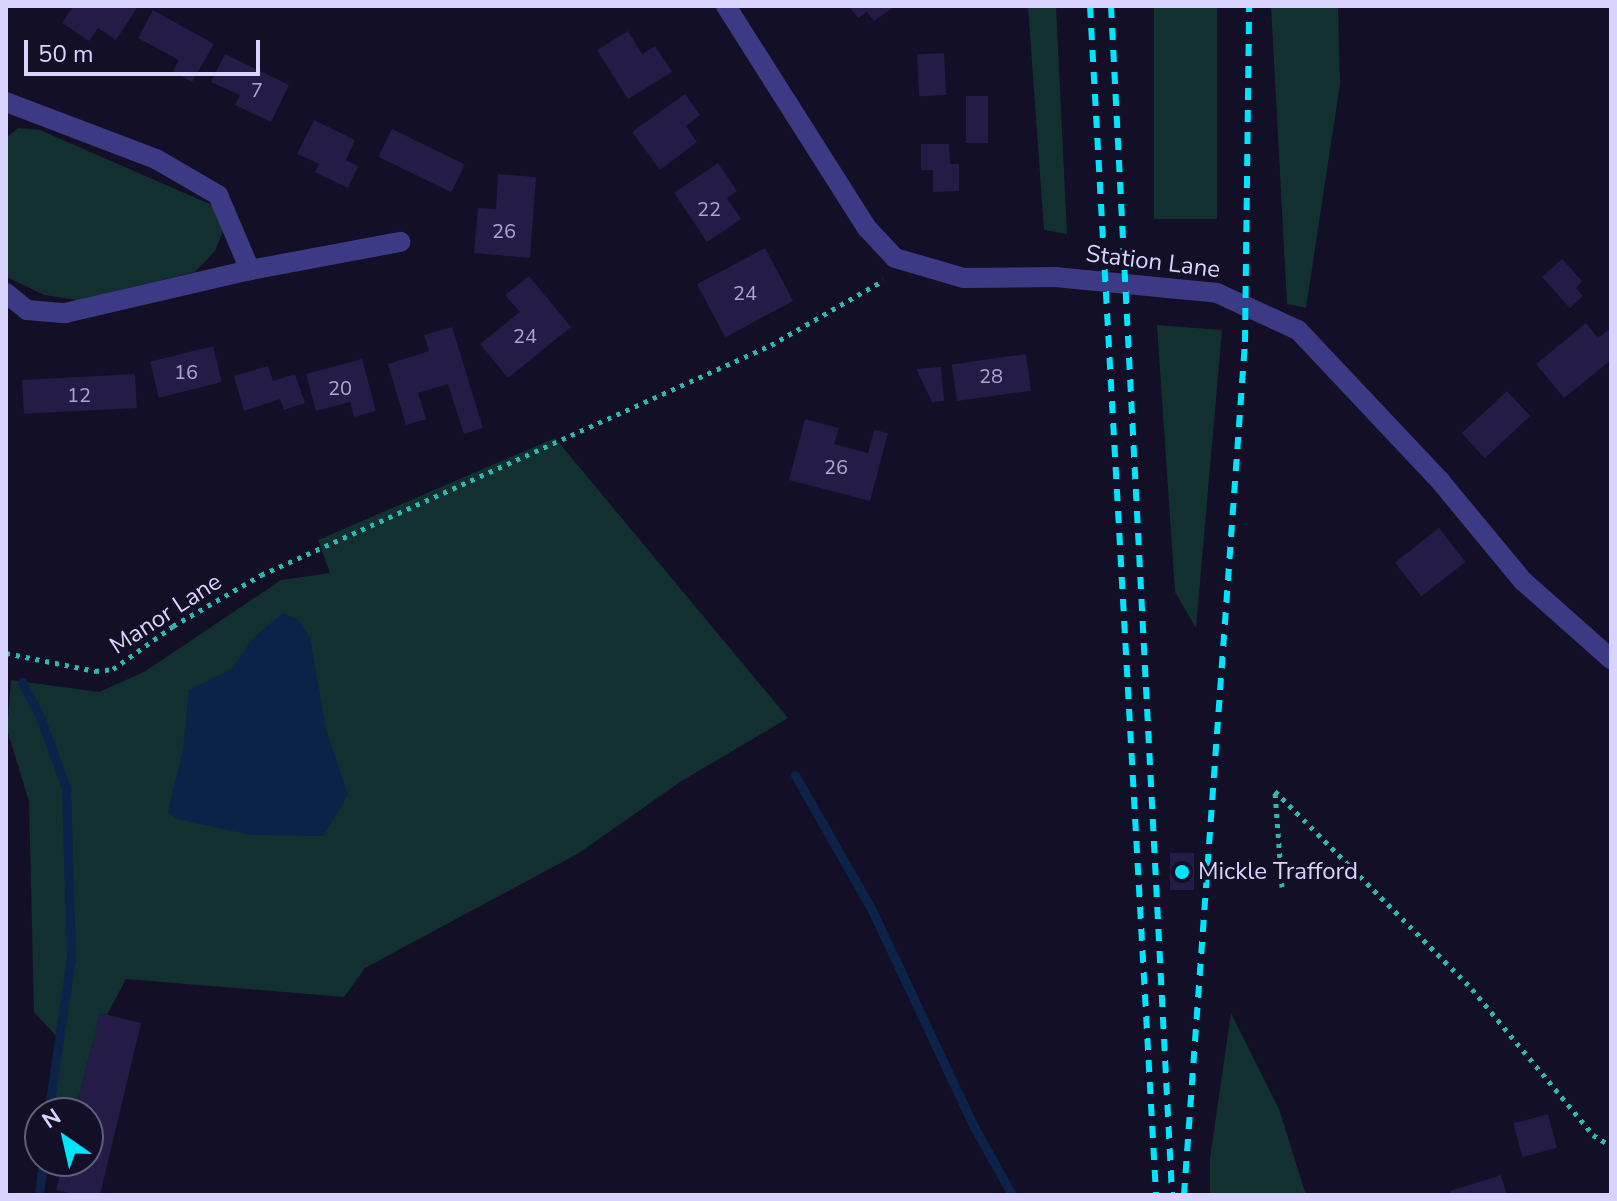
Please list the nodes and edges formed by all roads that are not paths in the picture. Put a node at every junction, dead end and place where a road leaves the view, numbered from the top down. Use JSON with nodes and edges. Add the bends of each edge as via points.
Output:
{"nodes":[{"id":1,"x":726,"y":6,"type":"edge"},
{"id":2,"x":6,"y":102,"type":"edge"},
{"id":3,"x":400,"y":242,"type":"dead end"},
{"id":4,"x":250,"y":270,"type":"junction"},
{"id":5,"x":6,"y":293,"type":"edge"},
{"id":6,"x":1611,"y":659,"type":"edge"}],
"edges":[{"from":1,"to":6,"type":"street","name":"Station Lane","via":[[867,228],[895,258],[964,278],[1055,277],[1217,293],[1298,330],[1441,482],[1523,581]]},
{"from":2,"to":4,"type":"street","via":[[156,159],[218,195]]},
{"from":3,"to":4,"type":"street"},
{"from":4,"to":5,"type":"street","via":[[65,313],[27,310]]}]}
